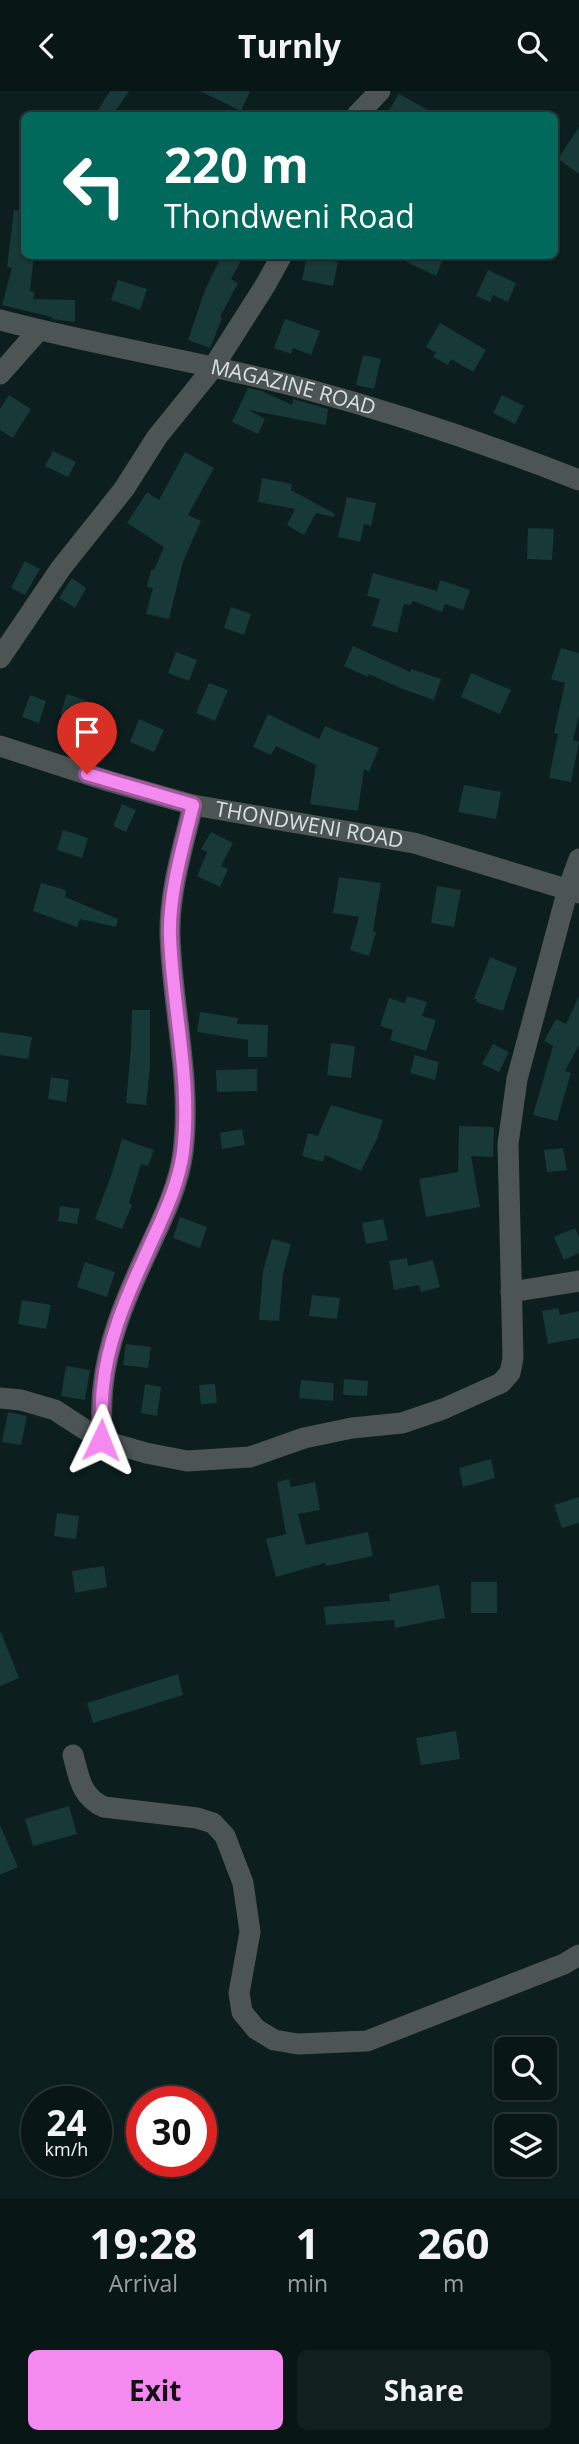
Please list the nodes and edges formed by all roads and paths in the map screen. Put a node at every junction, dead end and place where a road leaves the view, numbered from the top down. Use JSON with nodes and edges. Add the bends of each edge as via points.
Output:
{"nodes":[{"id":1,"x":380,"y":91,"type":"edge"},
{"id":2,"x":360,"y":112,"type":"edge"},
{"id":3,"x":280,"y":259,"type":"edge"},
{"id":4,"x":0,"y":320,"type":"edge"},
{"id":5,"x":39,"y":330,"type":"junction"},
{"id":6,"x":212,"y":369,"type":"junction"},
{"id":7,"x":0,"y":374,"type":"edge"},
{"id":8,"x":579,"y":481,"type":"edge"},
{"id":9,"x":0,"y":658,"type":"edge"},
{"id":10,"x":0,"y":746,"type":"edge"},
{"id":11,"x":193,"y":805,"type":"junction"},
{"id":12,"x":579,"y":859,"type":"edge"},
{"id":13,"x":573,"y":891,"type":"edge"},
{"id":14,"x":579,"y":1280,"type":"edge"},
{"id":15,"x":511,"y":1292,"type":"junction"},
{"id":16,"x":0,"y":1398,"type":"edge"},
{"id":17,"x":101,"y":1440,"type":"junction"},
{"id":18,"x":73,"y":1755,"type":"dead end"},
{"id":19,"x":579,"y":1955,"type":"edge"}],
"edges":[{"from":1,"to":2,"type":"street"},
{"from":3,"to":6,"type":"street"},
{"from":4,"to":5,"type":"street","name":"MAGAZINE ROAD"},
{"from":5,"to":6,"type":"street","name":"MAGAZINE ROAD"},
{"from":5,"to":7,"type":"street"},
{"from":6,"to":8,"type":"street","name":"MAGAZINE ROAD","via":[[306,389],[503,450]]},
{"from":6,"to":9,"type":"street","via":[[61,568]]},
{"from":10,"to":11,"type":"street","name":"THONDWENI ROAD"},
{"from":11,"to":13,"type":"street","name":"THONDWENI ROAD","via":[[414,843]]},
{"from":11,"to":17,"type":"street","via":[[170,932],[186,1099],[183,1154],[164,1217],[111,1342]]},
{"from":12,"to":13,"type":"street"},
{"from":13,"to":15,"type":"street","via":[[538,998],[516,1092],[508,1144]]},
{"from":14,"to":15,"type":"street"},
{"from":15,"to":17,"type":"street","via":[[510,1373],[501,1383],[443,1409],[402,1423],[304,1438],[250,1457],[187,1461]]},
{"from":16,"to":17,"type":"street","via":[[55,1410]]},
{"from":18,"to":19,"type":"street","via":[[83,1792],[93,1803],[197,1818],[213,1823],[225,1836],[243,1883],[250,1932],[239,1993],[242,2012],[256,2029],[274,2040],[298,2044],[367,2041]]}]}
